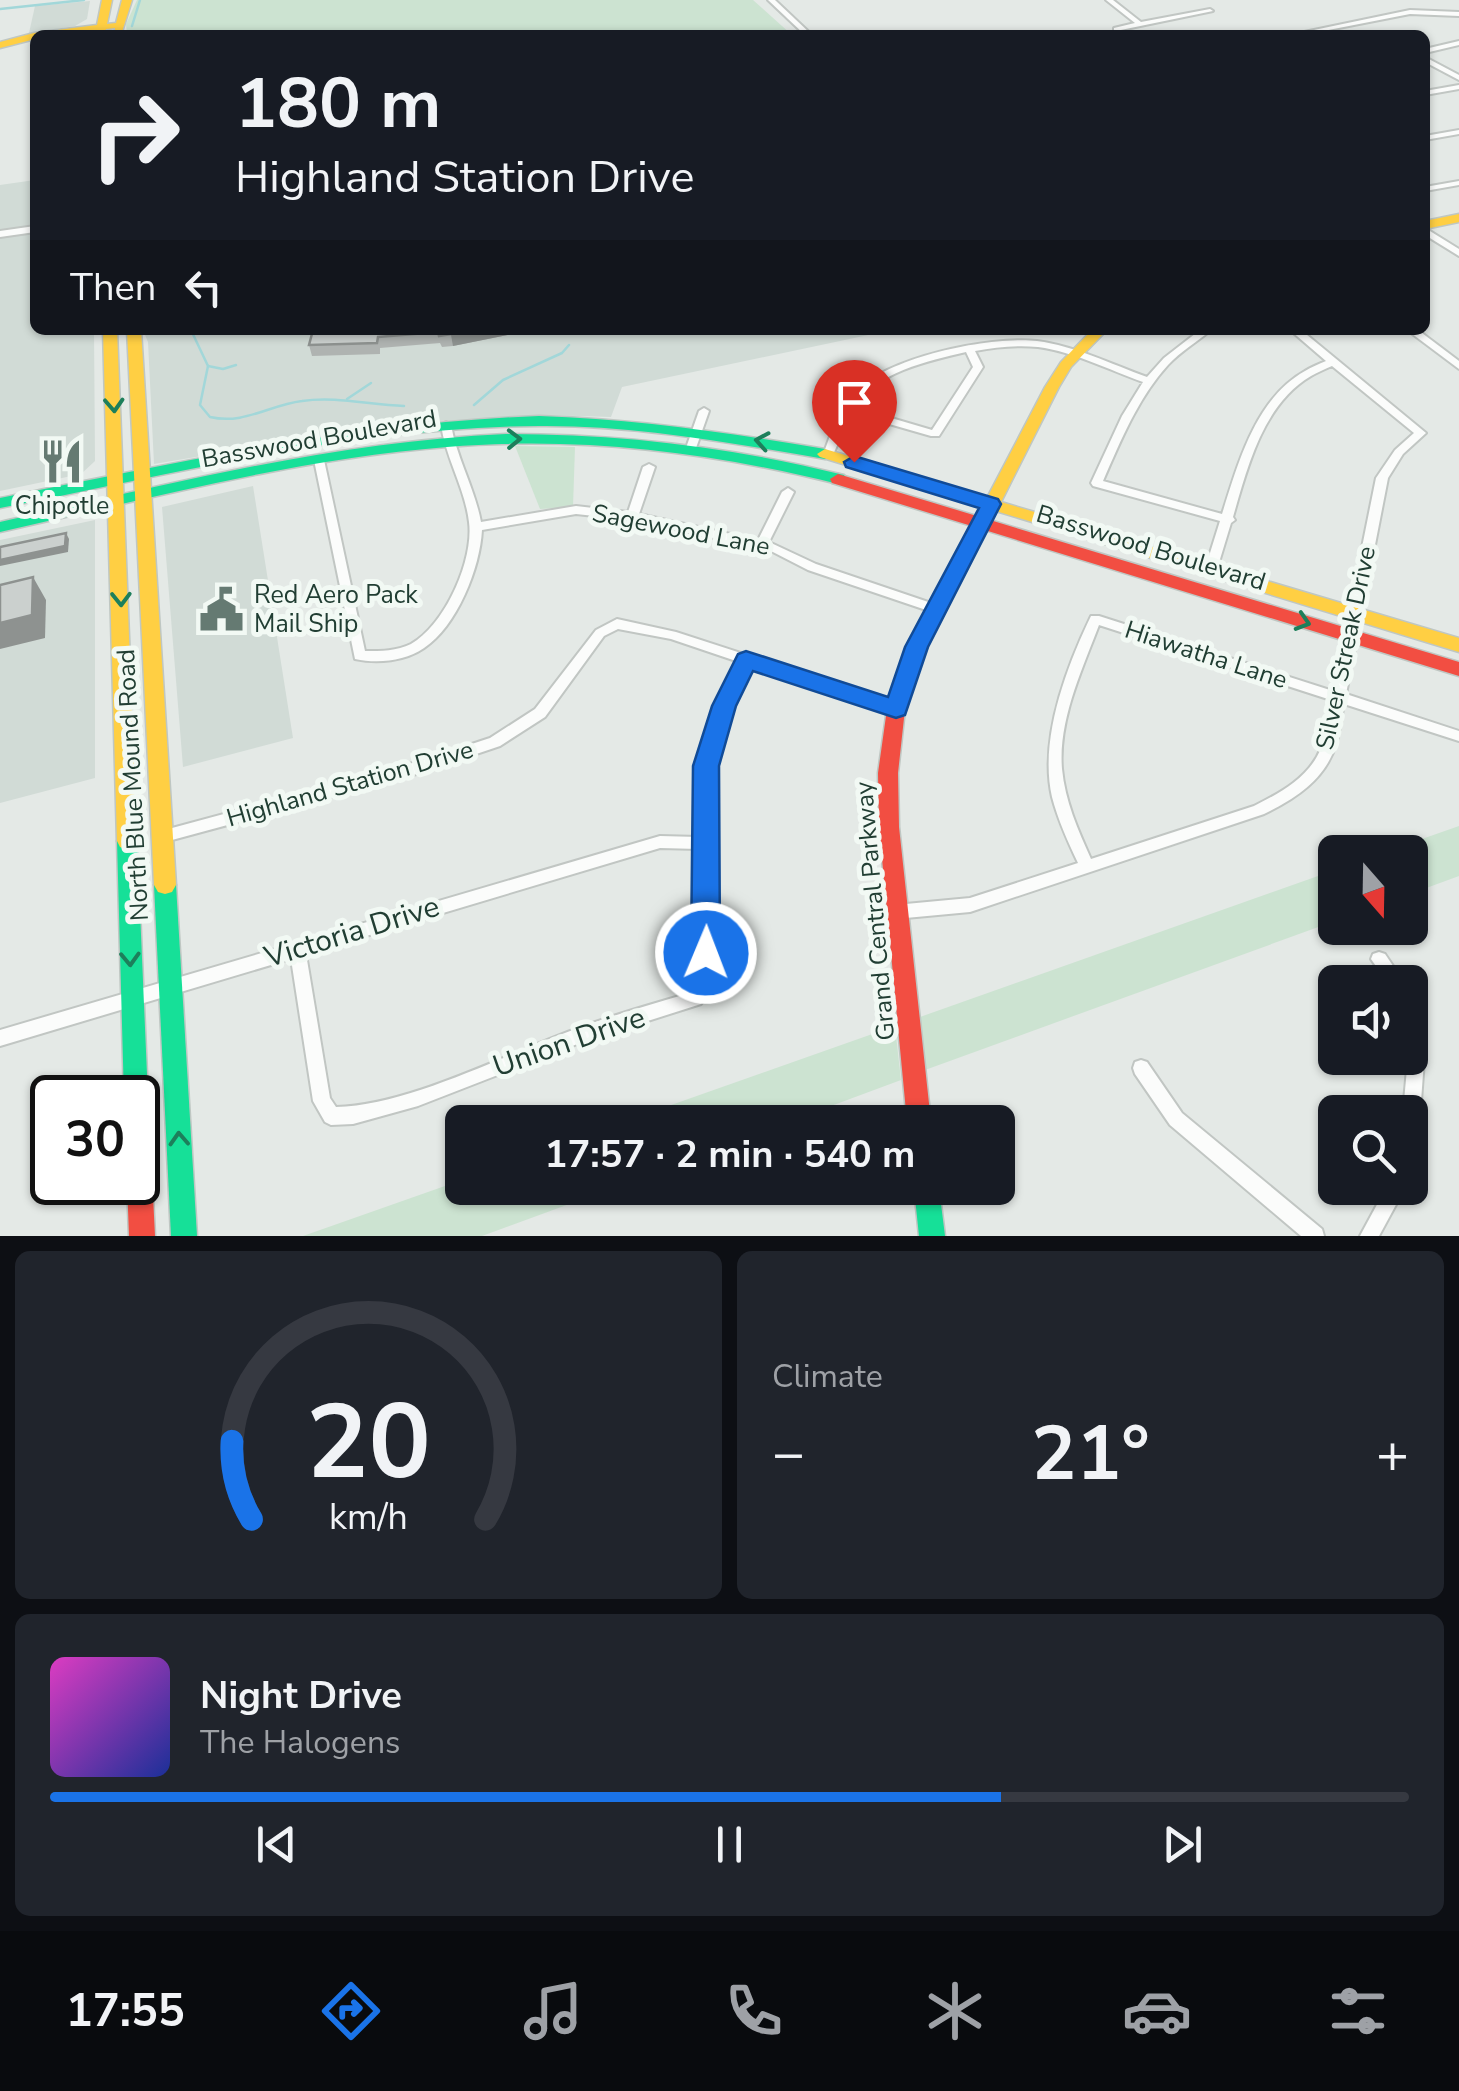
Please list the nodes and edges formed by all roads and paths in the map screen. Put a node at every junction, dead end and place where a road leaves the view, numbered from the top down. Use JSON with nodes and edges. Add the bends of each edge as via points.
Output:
{"nodes":[{"id":1,"x":108,"y":0,"type":"edge"},
{"id":2,"x":128,"y":0,"type":"edge"},
{"id":3,"x":771,"y":0,"type":"edge"},
{"id":4,"x":1109,"y":0,"type":"edge"},
{"id":5,"x":1210,"y":11,"type":"dead end"},
{"id":6,"x":1459,"y":14,"type":"edge"},
{"id":7,"x":1141,"y":25,"type":"junction"},
{"id":8,"x":109,"y":30,"type":"edge"},
{"id":9,"x":110,"y":30,"type":"edge"},
{"id":10,"x":803,"y":30,"type":"edge"},
{"id":11,"x":1118,"y":30,"type":"edge"},
{"id":12,"x":1318,"y":30,"type":"edge"},
{"id":13,"x":30,"y":40,"type":"edge"},
{"id":14,"x":30,"y":43,"type":"edge"},
{"id":15,"x":1459,"y":43,"type":"edge"},
{"id":16,"x":0,"y":44,"type":"edge"},
{"id":17,"x":1430,"y":50,"type":"edge"},
{"id":18,"x":1430,"y":63,"type":"edge"},
{"id":19,"x":1459,"y":78,"type":"edge"},
{"id":20,"x":1459,"y":87,"type":"edge"},
{"id":21,"x":1430,"y":92,"type":"edge"},
{"id":22,"x":1459,"y":132,"type":"edge"},
{"id":23,"x":1430,"y":137,"type":"edge"},
{"id":24,"x":1459,"y":183,"type":"edge"},
{"id":25,"x":1430,"y":188,"type":"edge"},
{"id":26,"x":1459,"y":218,"type":"edge"},
{"id":27,"x":1430,"y":227,"type":"edge"},
{"id":28,"x":30,"y":229,"type":"edge"},
{"id":29,"x":1430,"y":232,"type":"edge"},
{"id":30,"x":0,"y":234,"type":"edge"},
{"id":31,"x":1459,"y":253,"type":"edge"},
{"id":32,"x":110,"y":335,"type":"edge"},
{"id":33,"x":133,"y":335,"type":"edge"},
{"id":34,"x":1095,"y":335,"type":"edge"},
{"id":35,"x":1199,"y":335,"type":"edge"},
{"id":36,"x":1300,"y":335,"type":"edge"},
{"id":37,"x":1419,"y":335,"type":"edge"},
{"id":38,"x":970,"y":351,"type":"junction"},
{"id":39,"x":1074,"y":354,"type":"junction"},
{"id":40,"x":1334,"y":362,"type":"junction"},
{"id":41,"x":1459,"y":366,"type":"edge"},
{"id":42,"x":1146,"y":380,"type":"junction"},
{"id":43,"x":848,"y":409,"type":"junction"},
{"id":44,"x":704,"y":411,"type":"dead end"},
{"id":45,"x":446,"y":434,"type":"junction"},
{"id":46,"x":694,"y":439,"type":"junction"},
{"id":47,"x":828,"y":455,"type":"junction"},
{"id":48,"x":319,"y":460,"type":"junction"},
{"id":49,"x":649,"y":467,"type":"dead end"},
{"id":50,"x":140,"y":476,"type":"junction"},
{"id":51,"x":117,"y":480,"type":"junction"},
{"id":52,"x":788,"y":492,"type":"dead end"},
{"id":53,"x":142,"y":497,"type":"junction"},
{"id":54,"x":118,"y":502,"type":"junction"},
{"id":55,"x":0,"y":503,"type":"edge"},
{"id":56,"x":991,"y":504,"type":"junction"},
{"id":57,"x":632,"y":516,"type":"junction"},
{"id":58,"x":1229,"y":520,"type":"junction"},
{"id":59,"x":982,"y":522,"type":"junction"},
{"id":60,"x":0,"y":526,"type":"edge"},
{"id":61,"x":476,"y":527,"type":"junction"},
{"id":62,"x":762,"y":544,"type":"junction"},
{"id":63,"x":1211,"y":569,"type":"junction"},
{"id":64,"x":936,"y":609,"type":"junction"},
{"id":65,"x":1355,"y":613,"type":"junction"},
{"id":66,"x":1350,"y":636,"type":"junction"},
{"id":67,"x":1459,"y":645,"type":"edge"},
{"id":68,"x":746,"y":660,"type":"junction"},
{"id":69,"x":1459,"y":670,"type":"edge"},
{"id":70,"x":1338,"y":698,"type":"junction"},
{"id":71,"x":896,"y":709,"type":"junction"},
{"id":72,"x":1459,"y":736,"type":"edge"},
{"id":73,"x":160,"y":837,"type":"junction"},
{"id":74,"x":707,"y":842,"type":"junction"},
{"id":75,"x":1087,"y":867,"type":"junction"},
{"id":76,"x":895,"y":912,"type":"junction"},
{"id":77,"x":297,"y":949,"type":"junction"},
{"id":78,"x":1379,"y":959,"type":"dead end"},
{"id":79,"x":1383,"y":965,"type":"edge"},
{"id":80,"x":170,"y":988,"type":"junction"},
{"id":81,"x":132,"y":1000,"type":"junction"},
{"id":82,"x":0,"y":1038,"type":"edge"},
{"id":83,"x":1140,"y":1068,"type":"dead end"},
{"id":84,"x":135,"y":1075,"type":"edge"},
{"id":85,"x":917,"y":1105,"type":"edge"},
{"id":86,"x":141,"y":1205,"type":"edge"},
{"id":87,"x":929,"y":1205,"type":"edge"},
{"id":88,"x":1386,"y":1205,"type":"edge"},
{"id":89,"x":142,"y":1236,"type":"edge"},
{"id":90,"x":184,"y":1236,"type":"edge"},
{"id":91,"x":932,"y":1236,"type":"edge"},
{"id":92,"x":1315,"y":1236,"type":"edge"},
{"id":93,"x":1369,"y":1236,"type":"edge"}],
"edges":[{"from":1,"to":8,"type":"main road"},
{"from":2,"to":9,"type":"main road"},
{"from":3,"to":10,"type":"street"},
{"from":4,"to":7,"type":"street"},
{"from":5,"to":7,"type":"street"},
{"from":6,"to":12,"type":"street","via":[[1410,12]]},
{"from":7,"to":11,"type":"street"},
{"from":13,"to":16,"type":"main road"},
{"from":14,"to":16,"type":"main road"},
{"from":15,"to":17,"type":"street"},
{"from":18,"to":19,"type":"street"},
{"from":20,"to":21,"type":"street"},
{"from":22,"to":23,"type":"street"},
{"from":24,"to":25,"type":"street"},
{"from":26,"to":27,"type":"main road"},
{"from":28,"to":30,"type":"street"},
{"from":29,"to":31,"type":"street"},
{"from":32,"to":51,"type":"main road","name":"North Blue Mound Road","one_way":true},
{"from":33,"to":50,"type":"main road","name":"North Blue Mound Road"},
{"from":34,"to":39,"type":"main road","name":"Grand Central Parkway"},
{"from":35,"to":42,"type":"street"},
{"from":36,"to":40,"type":"street","name":"Silver Streak Drive"},
{"from":37,"to":41,"type":"street"},
{"from":38,"to":39,"type":"street","via":[[1022,342]]},
{"from":38,"to":43,"type":"street","via":[[891,371],[864,388]]},
{"from":38,"to":43,"type":"street","via":[[976,371],[936,434]]},
{"from":39,"to":42,"type":"street"},
{"from":39,"to":56,"type":"main road","name":"Grand Central Parkway"},
{"from":40,"to":58,"type":"street","via":[[1295,380],[1270,405]]},
{"from":40,"to":65,"type":"street","name":"Silver Streak Drive","via":[[1421,433],[1382,478]]},
{"from":42,"to":58,"type":"street","via":[[1097,483]]},
{"from":43,"to":47,"type":"street"},
{"from":44,"to":46,"type":"street"},
{"from":45,"to":46,"type":"main road","name":"Basswood Boulevard"},
{"from":45,"to":48,"type":"main road","name":"Basswood Boulevard"},
{"from":45,"to":50,"type":"main road","name":"Basswood Boulevard","via":[[310,443]]},
{"from":45,"to":61,"type":"street"},
{"from":47,"to":46,"type":"main road","name":"Basswood Boulevard","one_way":true},
{"from":46,"to":59,"type":"main road","name":"Basswood Boulevard"},
{"from":47,"to":56,"type":"main road","name":"Basswood Boulevard"},
{"from":48,"to":53,"type":"main road","name":"Basswood Boulevard"},
{"from":48,"to":61,"type":"street","via":[[360,656],[382,657],[427,640],[460,593]]},
{"from":49,"to":57,"type":"street"},
{"from":50,"to":51,"type":"main road","name":"Basswood Boulevard"},
{"from":50,"to":53,"type":"main road","name":"North Blue Mound Road"},
{"from":51,"to":54,"type":"main road","name":"North Blue Mound Road"},
{"from":51,"to":55,"type":"main road","name":"Basswood Boulevard"},
{"from":52,"to":62,"type":"street"},
{"from":53,"to":54,"type":"main road","name":"Basswood Boulevard"},
{"from":53,"to":73,"type":"main road","name":"North Blue Mound Road"},
{"from":54,"to":60,"type":"main road","name":"Basswood Boulevard"},
{"from":54,"to":81,"type":"main road","name":"North Blue Mound Road","one_way":true},
{"from":56,"to":59,"type":"main road","name":"Grand Central Parkway"},
{"from":56,"to":63,"type":"main road","name":"Basswood Boulevard"},
{"from":57,"to":61,"type":"street","name":"Sagewood Lane","via":[[576,510]]},
{"from":57,"to":62,"type":"street","name":"Sagewood Lane"},
{"from":58,"to":63,"type":"street"},
{"from":59,"to":64,"type":"main road","name":"Grand Central Parkway"},
{"from":59,"to":66,"type":"main road","name":"Basswood Boulevard","one_way":true},
{"from":62,"to":64,"type":"street","name":"Sagewood Lane"},
{"from":63,"to":65,"type":"main road","name":"Basswood Boulevard"},
{"from":64,"to":71,"type":"main road","name":"Grand Central Parkway"},
{"from":65,"to":66,"type":"street","name":"Silver Streak Drive"},
{"from":65,"to":67,"type":"main road","name":"Basswood Boulevard"},
{"from":66,"to":69,"type":"main road","name":"Basswood Boulevard"},
{"from":66,"to":70,"type":"street","name":"Silver Streak Drive"},
{"from":68,"to":71,"type":"street","name":"Highland Station Drive"},
{"from":68,"to":73,"type":"street","name":"Highland Station Drive","via":[[641,626],[610,625],[540,713],[494,742]]},
{"from":68,"to":74,"type":"street","name":"Union Drive","via":[[706,766]]},
{"from":70,"to":72,"type":"street"},
{"from":70,"to":75,"type":"street","name":"Silver Streak Drive","via":[[1325,756],[1291,794]]},
{"from":70,"to":75,"type":"street","name":"Hiawatha Lane","via":[[1095,618],[1053,750],[1060,803]]},
{"from":71,"to":76,"type":"main road","name":"Grand Central Parkway","via":[[888,773]]},
{"from":73,"to":80,"type":"main road","name":"North Blue Mound Road"},
{"from":74,"to":77,"type":"street","name":"Victoria Drive","via":[[660,842]]},
{"from":74,"to":77,"type":"street","name":"Union Drive","via":[[704,978],[695,999],[344,1118],[331,1116],[322,1101]]},
{"from":75,"to":76,"type":"street","name":"Silver Streak Drive","via":[[970,905]]},
{"from":76,"to":85,"type":"main road","name":"Grand Central Parkway"},
{"from":77,"to":80,"type":"street","name":"Victoria Drive"},
{"from":78,"to":79,"type":"street"},
{"from":80,"to":81,"type":"street","name":"Victoria Drive"},
{"from":90,"to":80,"type":"main road","name":"North Blue Mound Road","one_way":true},
{"from":81,"to":82,"type":"street","name":"Victoria Drive"},
{"from":81,"to":84,"type":"main road","name":"North Blue Mound Road"},
{"from":83,"to":92,"type":"street","via":[[1176,1119]]},
{"from":86,"to":89,"type":"main road"},
{"from":87,"to":91,"type":"main road"},
{"from":88,"to":93,"type":"street"}]}
